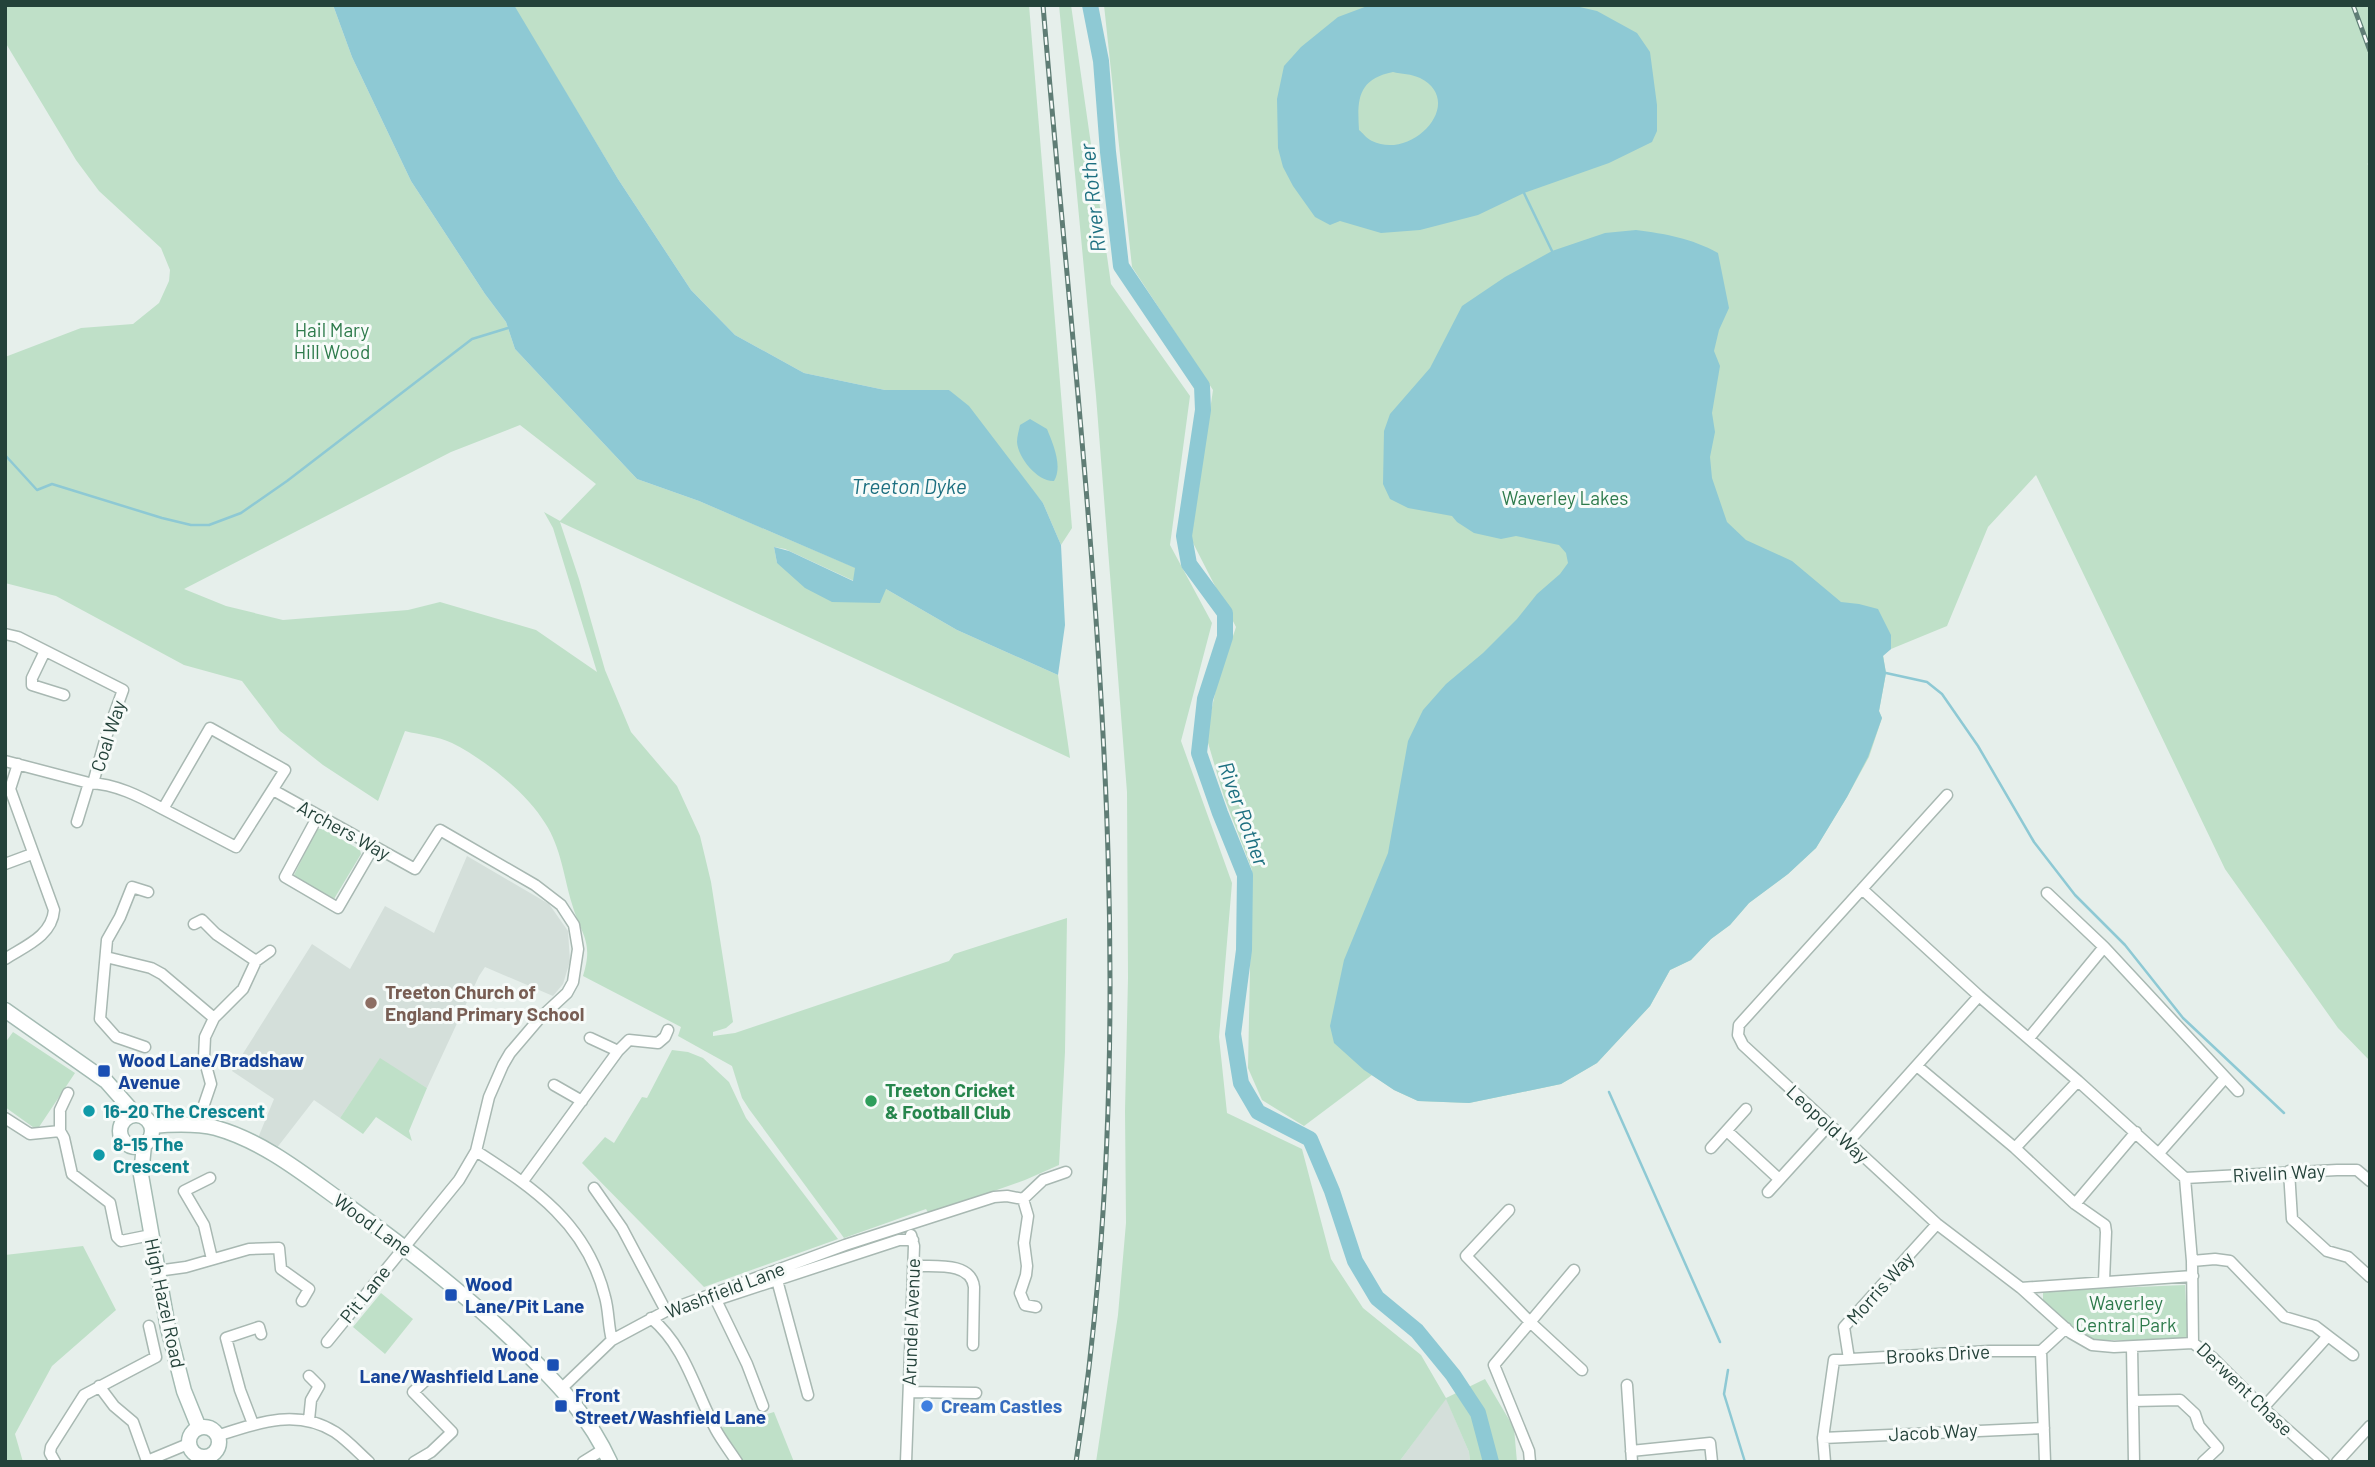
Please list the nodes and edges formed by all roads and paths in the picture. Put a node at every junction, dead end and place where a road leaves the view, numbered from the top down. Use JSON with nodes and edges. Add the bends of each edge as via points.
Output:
{"nodes":[{"id":1,"x":5,"y":634,"type":"edge"},
{"id":2,"x":45,"y":651,"type":"junction"},
{"id":3,"x":64,"y":695,"type":"dead end"},
{"id":4,"x":5,"y":761,"type":"edge"},
{"id":5,"x":18,"y":764,"type":"junction"},
{"id":6,"x":91,"y":783,"type":"junction"},
{"id":7,"x":273,"y":790,"type":"junction"},
{"id":8,"x":1947,"y":795,"type":"dead end"},
{"id":9,"x":163,"y":809,"type":"junction"},
{"id":10,"x":318,"y":816,"type":"junction"},
{"id":11,"x":77,"y":822,"type":"dead end"},
{"id":12,"x":374,"y":846,"type":"junction"},
{"id":13,"x":32,"y":854,"type":"junction"},
{"id":14,"x":5,"y":864,"type":"edge"},
{"id":15,"x":415,"y":869,"type":"joint"},
{"id":16,"x":1862,"y":889,"type":"junction"},
{"id":17,"x":148,"y":892,"type":"dead end"},
{"id":18,"x":2048,"y":893,"type":"dead end"},
{"id":19,"x":202,"y":908,"type":"dead end"},
{"id":20,"x":2104,"y":947,"type":"junction"},
{"id":21,"x":270,"y":951,"type":"dead end"},
{"id":22,"x":106,"y":957,"type":"junction"},
{"id":23,"x":5,"y":959,"type":"edge"},
{"id":24,"x":256,"y":961,"type":"junction"},
{"id":25,"x":1979,"y":996,"type":"junction"},
{"id":26,"x":5,"y":1010,"type":"edge"},
{"id":27,"x":214,"y":1017,"type":"junction"},
{"id":28,"x":668,"y":1030,"type":"dead end"},
{"id":29,"x":590,"y":1038,"type":"dead end"},
{"id":30,"x":2028,"y":1038,"type":"junction"},
{"id":31,"x":145,"y":1046,"type":"dead end"},
{"id":32,"x":618,"y":1051,"type":"junction"},
{"id":33,"x":1917,"y":1066,"type":"junction"},
{"id":34,"x":2225,"y":1078,"type":"junction"},
{"id":35,"x":2078,"y":1081,"type":"junction"},
{"id":36,"x":554,"y":1085,"type":"dead end"},
{"id":37,"x":110,"y":1087,"type":"junction"},
{"id":38,"x":2238,"y":1091,"type":"dead end"},
{"id":39,"x":68,"y":1093,"type":"dead end"},
{"id":40,"x":582,"y":1101,"type":"junction"},
{"id":41,"x":1746,"y":1109,"type":"dead end"},
{"id":42,"x":135,"y":1114,"type":"junction"},
{"id":43,"x":5,"y":1118,"type":"edge"},
{"id":44,"x":122,"y":1123,"type":"junction"},
{"id":45,"x":197,"y":1125,"type":"junction"},
{"id":46,"x":1829,"y":1125,"type":"junction"},
{"id":47,"x":152,"y":1126,"type":"junction"},
{"id":48,"x":60,"y":1131,"type":"junction"},
{"id":49,"x":1727,"y":1131,"type":"junction"},
{"id":50,"x":2136,"y":1132,"type":"junction"},
{"id":51,"x":1848,"y":1142,"type":"junction"},
{"id":52,"x":126,"y":1144,"type":"junction"},
{"id":53,"x":144,"y":1145,"type":"junction"},
{"id":54,"x":1711,"y":1148,"type":"dead end"},
{"id":55,"x":2015,"y":1148,"type":"junction"},
{"id":56,"x":476,"y":1151,"type":"junction"},
{"id":57,"x":2159,"y":1153,"type":"junction"},
{"id":58,"x":2288,"y":1171,"type":"junction"},
{"id":59,"x":1066,"y":1172,"type":"dead end"},
{"id":60,"x":141,"y":1175,"type":"junction"},
{"id":61,"x":210,"y":1178,"type":"dead end"},
{"id":62,"x":2185,"y":1178,"type":"junction"},
{"id":63,"x":1779,"y":1179,"type":"junction"},
{"id":64,"x":523,"y":1181,"type":"junction"},
{"id":65,"x":2370,"y":1181,"type":"edge"},
{"id":66,"x":594,"y":1188,"type":"dead end"},
{"id":67,"x":1768,"y":1192,"type":"dead end"},
{"id":68,"x":1023,"y":1199,"type":"junction"},
{"id":69,"x":2075,"y":1204,"type":"junction"},
{"id":70,"x":1508,"y":1210,"type":"dead end"},
{"id":71,"x":1937,"y":1224,"type":"junction"},
{"id":72,"x":908,"y":1226,"type":"junction"},
{"id":73,"x":151,"y":1235,"type":"junction"},
{"id":74,"x":913,"y":1240,"type":"junction"},
{"id":75,"x":405,"y":1246,"type":"junction"},
{"id":76,"x":212,"y":1259,"type":"junction"},
{"id":77,"x":2192,"y":1261,"type":"junction"},
{"id":78,"x":913,"y":1266,"type":"junction"},
{"id":79,"x":1574,"y":1270,"type":"dead end"},
{"id":80,"x":157,"y":1271,"type":"junction"},
{"id":81,"x":2193,"y":1276,"type":"junction"},
{"id":82,"x":2370,"y":1277,"type":"edge"},
{"id":83,"x":777,"y":1280,"type":"junction"},
{"id":84,"x":2104,"y":1281,"type":"junction"},
{"id":85,"x":2021,"y":1289,"type":"junction"},
{"id":86,"x":302,"y":1301,"type":"dead end"},
{"id":87,"x":1036,"y":1307,"type":"dead end"},
{"id":88,"x":666,"y":1311,"type":"junction"},
{"id":89,"x":651,"y":1318,"type":"junction"},
{"id":90,"x":1530,"y":1322,"type":"junction"},
{"id":91,"x":149,"y":1326,"type":"dead end"},
{"id":92,"x":2066,"y":1328,"type":"junction"},
{"id":93,"x":261,"y":1334,"type":"dead end"},
{"id":94,"x":2328,"y":1336,"type":"junction"},
{"id":95,"x":612,"y":1340,"type":"junction"},
{"id":96,"x":327,"y":1342,"type":"dead end"},
{"id":97,"x":2193,"y":1343,"type":"junction"},
{"id":98,"x":973,"y":1345,"type":"dead end"},
{"id":99,"x":2132,"y":1347,"type":"junction"},
{"id":100,"x":2042,"y":1351,"type":"junction"},
{"id":101,"x":2353,"y":1355,"type":"dead end"},
{"id":102,"x":1849,"y":1359,"type":"junction"},
{"id":103,"x":1583,"y":1370,"type":"dead end"},
{"id":104,"x":309,"y":1376,"type":"dead end"},
{"id":105,"x":427,"y":1379,"type":"dead end"},
{"id":106,"x":404,"y":1384,"type":"dead end"},
{"id":107,"x":99,"y":1385,"type":"junction"},
{"id":108,"x":1627,"y":1385,"type":"dead end"},
{"id":109,"x":562,"y":1388,"type":"junction"},
{"id":110,"x":413,"y":1392,"type":"junction"},
{"id":111,"x":909,"y":1392,"type":"junction"},
{"id":112,"x":976,"y":1393,"type":"dead end"},
{"id":113,"x":808,"y":1395,"type":"dead end"},
{"id":114,"x":2133,"y":1401,"type":"junction"},
{"id":115,"x":763,"y":1406,"type":"dead end"},
{"id":116,"x":2263,"y":1408,"type":"junction"},
{"id":117,"x":309,"y":1420,"type":"junction"},
{"id":118,"x":253,"y":1424,"type":"junction"},
{"id":119,"x":2370,"y":1426,"type":"edge"},
{"id":120,"x":199,"y":1428,"type":"junction"},
{"id":121,"x":2044,"y":1428,"type":"junction"},
{"id":122,"x":218,"y":1436,"type":"junction"},
{"id":123,"x":1823,"y":1438,"type":"junction"},
{"id":124,"x":188,"y":1444,"type":"junction"},
{"id":125,"x":607,"y":1455,"type":"edge"},
{"id":126,"x":1631,"y":1456,"type":"edge"},
{"id":127,"x":214,"y":1459,"type":"edge"},
{"id":128,"x":148,"y":1461,"type":"edge"},
{"id":129,"x":55,"y":1462,"type":"edge"},
{"id":130,"x":369,"y":1462,"type":"edge"},
{"id":131,"x":414,"y":1462,"type":"edge"},
{"id":132,"x":583,"y":1462,"type":"edge"},
{"id":133,"x":737,"y":1462,"type":"edge"},
{"id":134,"x":906,"y":1462,"type":"edge"},
{"id":135,"x":1530,"y":1462,"type":"edge"},
{"id":136,"x":1712,"y":1462,"type":"edge"},
{"id":137,"x":1825,"y":1462,"type":"edge"},
{"id":138,"x":2045,"y":1462,"type":"edge"},
{"id":139,"x":2134,"y":1462,"type":"edge"},
{"id":140,"x":2203,"y":1462,"type":"edge"},
{"id":141,"x":2324,"y":1462,"type":"edge"},
{"id":142,"x":2337,"y":1462,"type":"edge"}],
"edges":[{"from":1,"to":2,"type":"street"},
{"from":2,"to":3,"type":"street","via":[[32,685]]},
{"from":2,"to":6,"type":"street","name":"Coal Way","via":[[123,690]]},
{"from":4,"to":5,"type":"street"},
{"from":5,"to":6,"type":"street"},
{"from":5,"to":13,"type":"street","via":[[10,789]]},
{"from":6,"to":9,"type":"street","via":[[135,793]]},
{"from":6,"to":11,"type":"street","name":"Coal Way"},
{"from":7,"to":9,"type":"street","via":[[236,847]]},
{"from":7,"to":9,"type":"street","via":[[285,770],[210,729]]},
{"from":7,"to":10,"type":"street","name":"Archers Way"},
{"from":8,"to":16,"type":"street","name":"Leopold Way"},
{"from":10,"to":12,"type":"street","name":"Archers Way"},
{"from":10,"to":12,"type":"street","via":[[285,877],[338,908]]},
{"from":12,"to":15,"type":"street","name":"Archers Way"},
{"from":13,"to":14,"type":"street"},
{"from":13,"to":23,"type":"street","via":[[54,910],[52,921],[42,936]]},
{"from":15,"to":56,"type":"street","name":"Pit Lane","via":[[440,830],[535,885],[561,905],[574,925],[578,948],[573,982],[503,1065],[489,1097]]},
{"from":16,"to":25,"type":"street"},
{"from":16,"to":46,"type":"street","name":"Leopold Way","via":[[1740,1025],[1738,1035],[1743,1045]]},
{"from":17,"to":22,"type":"street","via":[[132,887],[107,940]]},
{"from":18,"to":20,"type":"street"},
{"from":19,"to":24,"type":"street","via":[[198,922]]},
{"from":20,"to":30,"type":"street"},
{"from":20,"to":34,"type":"street"},
{"from":21,"to":24,"type":"street"},
{"from":22,"to":27,"type":"street","via":[[151,968]]},
{"from":22,"to":31,"type":"street","via":[[100,1019],[116,1037]]},
{"from":24,"to":27,"type":"street","via":[[243,989]]},
{"from":25,"to":30,"type":"street"},
{"from":25,"to":33,"type":"street"},
{"from":26,"to":37,"type":"main road"},
{"from":27,"to":45,"type":"street","via":[[204,1048],[211,1084]]},
{"from":28,"to":32,"type":"street","via":[[658,1043],[629,1040]]},
{"from":29,"to":32,"type":"street"},
{"from":30,"to":35,"type":"street"},
{"from":32,"to":40,"type":"street"},
{"from":33,"to":51,"type":"street"},
{"from":33,"to":55,"type":"street"},
{"from":34,"to":38,"type":"street"},
{"from":34,"to":57,"type":"street"},
{"from":35,"to":50,"type":"street"},
{"from":35,"to":55,"type":"street"},
{"from":36,"to":40,"type":"street"},
{"from":37,"to":42,"type":"main road"},
{"from":37,"to":44,"type":"main road"},
{"from":39,"to":48,"type":"street","via":[[60,1110]]},
{"from":40,"to":64,"type":"street"},
{"from":41,"to":49,"type":"street"},
{"from":42,"to":44,"type":"main road"},
{"from":42,"to":47,"type":"main road","via":[[146,1117]]},
{"from":43,"to":48,"type":"street","via":[[30,1134]]},
{"from":44,"to":52,"type":"main road","via":[[120,1134]]},
{"from":45,"to":47,"type":"main road","name":"Wood Lane"},
{"from":45,"to":75,"type":"main road","name":"Wood Lane","via":[[233,1134],[262,1148]]},
{"from":46,"to":51,"type":"street","name":"Leopold Way"},
{"from":46,"to":63,"type":"street"},
{"from":47,"to":53,"type":"main road"},
{"from":48,"to":73,"type":"street","via":[[72,1174],[110,1203],[117,1237],[121,1241]]},
{"from":49,"to":54,"type":"street"},
{"from":49,"to":63,"type":"street"},
{"from":50,"to":57,"type":"street"},
{"from":50,"to":69,"type":"street"},
{"from":51,"to":71,"type":"street","name":"Leopold Way"},
{"from":52,"to":53,"type":"main road"},
{"from":52,"to":60,"type":"main road","name":"High Hazel Road"},
{"from":53,"to":60,"type":"main road","name":"High Hazel Road"},
{"from":55,"to":69,"type":"street"},
{"from":56,"to":64,"type":"street"},
{"from":56,"to":75,"type":"street","name":"Pit Lane"},
{"from":57,"to":62,"type":"street"},
{"from":58,"to":62,"type":"street","name":"Rivelin Way"},
{"from":58,"to":65,"type":"street","name":"Rivelin Way","via":[[2357,1170]]},
{"from":58,"to":82,"type":"street","via":[[2292,1219],[2327,1251],[2348,1257]]},
{"from":59,"to":68,"type":"street","via":[[1043,1180]]},
{"from":60,"to":73,"type":"main road","name":"High Hazel Road"},
{"from":61,"to":76,"type":"street","via":[[184,1191],[204,1225]]},
{"from":62,"to":77,"type":"street","name":"Derwent Chase"},
{"from":63,"to":67,"type":"street"},
{"from":64,"to":95,"type":"street","via":[[562,1215],[585,1246],[606,1297]]},
{"from":66,"to":88,"type":"street","via":[[622,1228]]},
{"from":68,"to":72,"type":"street","name":"Washfield Lane","via":[[994,1197]]},
{"from":68,"to":87,"type":"street","via":[[1028,1216],[1024,1243],[1027,1275],[1020,1293],[1025,1305]]},
{"from":69,"to":84,"type":"street","via":[[2105,1225]]},
{"from":70,"to":90,"type":"street","via":[[1466,1256]]},
{"from":71,"to":85,"type":"street","name":"Leopold Way"},
{"from":71,"to":102,"type":"street","name":"Morris Way","via":[[1844,1327]]},
{"from":72,"to":74,"type":"street","name":"Arundel Avenue"},
{"from":72,"to":88,"type":"street","name":"Washfield Lane"},
{"from":73,"to":80,"type":"main road","name":"High Hazel Road"},
{"from":74,"to":78,"type":"street","name":"Arundel Avenue"},
{"from":74,"to":83,"type":"street","via":[[900,1240]]},
{"from":75,"to":96,"type":"street","name":"Pit Lane"},
{"from":75,"to":109,"type":"main road","name":"Wood Lane"},
{"from":76,"to":80,"type":"street"},
{"from":76,"to":86,"type":"street","via":[[249,1249],[279,1248],[281,1269],[309,1289]]},
{"from":77,"to":81,"type":"street","name":"Derwent Chase"},
{"from":77,"to":94,"type":"street","via":[[2230,1261],[2284,1317],[2315,1326]]},
{"from":78,"to":98,"type":"street","via":[[957,1268],[970,1275]]},
{"from":78,"to":111,"type":"street","name":"Arundel Avenue"},
{"from":79,"to":90,"type":"street"},
{"from":80,"to":120,"type":"main road","name":"High Hazel Road","via":[[184,1391]]},
{"from":81,"to":84,"type":"street"},
{"from":81,"to":97,"type":"street","name":"Derwent Chase"},
{"from":83,"to":113,"type":"street"},
{"from":83,"to":115,"type":"street","via":[[716,1300]]},
{"from":84,"to":85,"type":"street"},
{"from":85,"to":92,"type":"street","name":"Leopold Way"},
{"from":88,"to":89,"type":"street","name":"Washfield Lane"},
{"from":89,"to":95,"type":"street","name":"Washfield Lane"},
{"from":89,"to":133,"type":"street","via":[[682,1355],[717,1431]]},
{"from":90,"to":103,"type":"street"},
{"from":90,"to":135,"type":"street","via":[[1494,1365],[1530,1451]]},
{"from":91,"to":107,"type":"street","via":[[156,1357]]},
{"from":92,"to":99,"type":"street","name":"Leopold Way","via":[[2092,1345]]},
{"from":92,"to":100,"type":"street"},
{"from":93,"to":118,"type":"street","via":[[259,1327],[220,1340]]},
{"from":94,"to":101,"type":"street"},
{"from":94,"to":116,"type":"street"},
{"from":95,"to":109,"type":"street","name":"Washfield Lane"},
{"from":97,"to":99,"type":"street","name":"Leopold Way"},
{"from":97,"to":116,"type":"street","name":"Derwent Chase"},
{"from":99,"to":114,"type":"street"},
{"from":100,"to":102,"type":"street","name":"Brooks Drive"},
{"from":100,"to":121,"type":"street"},
{"from":102,"to":123,"type":"street","name":"Brooks Drive","via":[[1834,1360]]},
{"from":104,"to":117,"type":"street","via":[[319,1386],[311,1400]]},
{"from":105,"to":110,"type":"street"},
{"from":106,"to":110,"type":"street"},
{"from":107,"to":128,"type":"street","via":[[133,1422]]},
{"from":107,"to":129,"type":"street","via":[[84,1395],[51,1447]]},
{"from":108,"to":126,"type":"street"},
{"from":109,"to":125,"type":"main road","name":"Wood Lane"},
{"from":110,"to":131,"type":"street","via":[[452,1432]]},
{"from":111,"to":112,"type":"street"},
{"from":111,"to":134,"type":"street","name":"Arundel Avenue"},
{"from":114,"to":139,"type":"street"},
{"from":114,"to":140,"type":"street","via":[[2180,1400],[2218,1448]]},
{"from":116,"to":141,"type":"street","name":"Derwent Chase"},
{"from":117,"to":118,"type":"street"},
{"from":117,"to":130,"type":"street","via":[[337,1433]]},
{"from":118,"to":122,"type":"street"},
{"from":119,"to":142,"type":"street"},
{"from":120,"to":122,"type":"main road","via":[[212,1429]]},
{"from":120,"to":124,"type":"main road"},
{"from":121,"to":123,"type":"street","name":"Jacob Way"},
{"from":121,"to":138,"type":"street"},
{"from":122,"to":127,"type":"main road"},
{"from":123,"to":137,"type":"street"},
{"from":124,"to":127,"type":"main road","via":[[197,1456]]},
{"from":124,"to":128,"type":"street"},
{"from":125,"to":132,"type":"street"},
{"from":126,"to":136,"type":"street","via":[[1710,1443]]}]}
